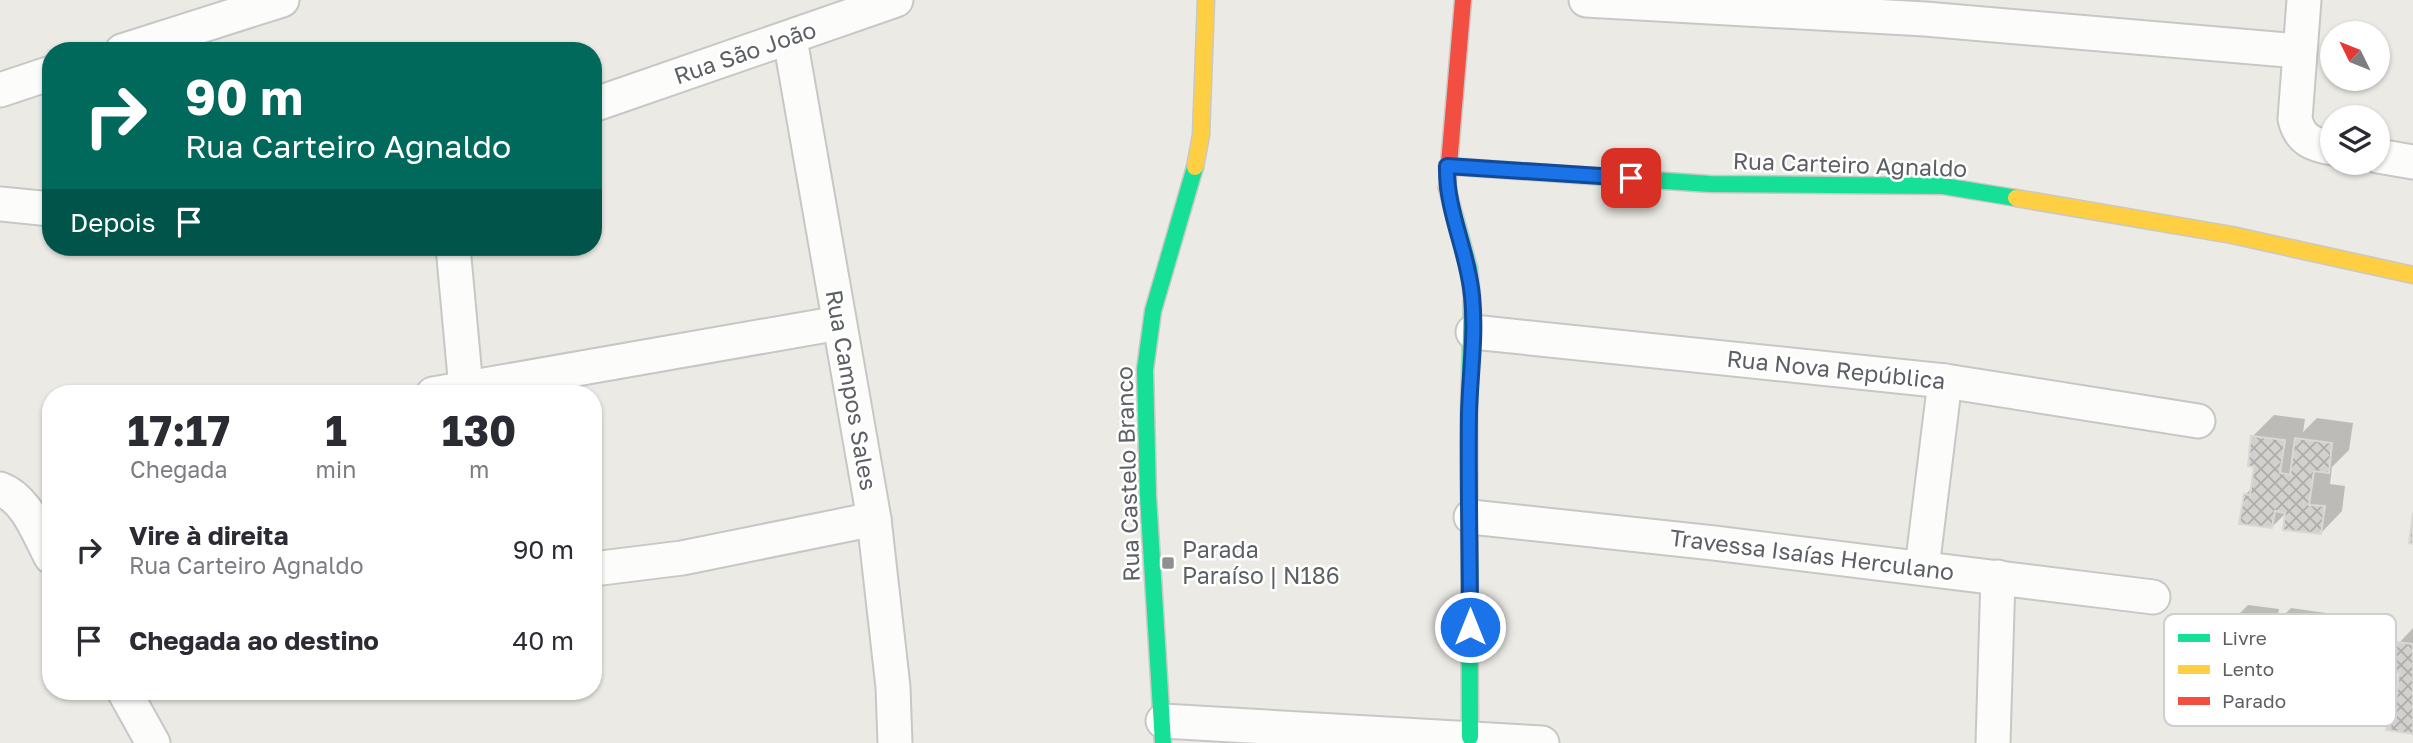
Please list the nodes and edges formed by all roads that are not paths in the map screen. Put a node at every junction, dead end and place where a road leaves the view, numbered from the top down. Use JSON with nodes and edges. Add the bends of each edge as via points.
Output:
{"nodes":[{"id":1,"x":282,"y":0,"type":"edge"},
{"id":2,"x":895,"y":0,"type":"edge"},
{"id":3,"x":1206,"y":0,"type":"edge"},
{"id":4,"x":1463,"y":0,"type":"edge"},
{"id":5,"x":1586,"y":0,"type":"edge"},
{"id":6,"x":2304,"y":0,"type":"edge"},
{"id":7,"x":790,"y":39,"type":"junction"},
{"id":8,"x":150,"y":42,"type":"edge"},
{"id":9,"x":2298,"y":51,"type":"junction"},
{"id":10,"x":42,"y":77,"type":"edge"},
{"id":11,"x":0,"y":90,"type":"edge"},
{"id":12,"x":602,"y":102,"type":"edge"},
{"id":13,"x":2320,"y":146,"type":"edge"},
{"id":14,"x":2390,"y":158,"type":"edge"},
{"id":15,"x":2413,"y":162,"type":"edge"},
{"id":16,"x":1447,"y":166,"type":"junction"},
{"id":17,"x":0,"y":204,"type":"edge"},
{"id":18,"x":42,"y":208,"type":"edge"},
{"id":19,"x":454,"y":256,"type":"edge"},
{"id":20,"x":2413,"y":275,"type":"edge"},
{"id":21,"x":839,"y":323,"type":"junction"},
{"id":22,"x":1473,"y":332,"type":"junction"},
{"id":23,"x":1945,"y":381,"type":"junction"},
{"id":24,"x":466,"y":385,"type":"edge"},
{"id":25,"x":483,"y":385,"type":"edge"},
{"id":26,"x":2198,"y":421,"type":"dead end"},
{"id":27,"x":11,"y":497,"type":"edge"},
{"id":28,"x":1471,"y":517,"type":"junction"},
{"id":29,"x":874,"y":519,"type":"junction"},
{"id":30,"x":42,"y":544,"type":"edge"},
{"id":31,"x":602,"y":568,"type":"edge"},
{"id":32,"x":1922,"y":568,"type":"junction"},
{"id":33,"x":1998,"y":577,"type":"junction"},
{"id":34,"x":2153,"y":597,"type":"dead end"},
{"id":35,"x":129,"y":700,"type":"edge"},
{"id":36,"x":1163,"y":732,"type":"edge"},
{"id":37,"x":1470,"y":737,"type":"junction"},
{"id":38,"x":153,"y":743,"type":"edge"},
{"id":39,"x":895,"y":743,"type":"edge"},
{"id":40,"x":1542,"y":743,"type":"edge"},
{"id":41,"x":1993,"y":743,"type":"edge"}],
"edges":[{"from":1,"to":8,"type":"street"},
{"from":2,"to":7,"type":"street","name":"Rua São João"},
{"from":3,"to":36,"type":"street","name":"Rua Castelo Branco","via":[[1201,135],[1190,190],[1153,312],[1145,370],[1147,496]]},
{"from":4,"to":16,"type":"street"},
{"from":5,"to":9,"type":"street","via":[[1925,19]]},
{"from":6,"to":9,"type":"street"},
{"from":7,"to":12,"type":"street","name":"Rua São João"},
{"from":7,"to":21,"type":"street","name":"Rua Campos Sales"},
{"from":9,"to":13,"type":"street","via":[[2297,128]]},
{"from":10,"to":11,"type":"street"},
{"from":14,"to":15,"type":"street"},
{"from":16,"to":20,"type":"street","name":"Rua Carteiro Agnaldo","via":[[1710,184],[1944,186],[2232,234]]},
{"from":16,"to":22,"type":"street","via":[[1451,216],[1469,268]]},
{"from":17,"to":18,"type":"street"},
{"from":19,"to":24,"type":"street"},
{"from":21,"to":25,"type":"street"},
{"from":21,"to":29,"type":"street","name":"Rua Campos Sales"},
{"from":22,"to":23,"type":"street","name":"Rua Nova República"},
{"from":22,"to":28,"type":"street"},
{"from":23,"to":26,"type":"street","name":"Rua Nova República"},
{"from":23,"to":32,"type":"street"},
{"from":27,"to":30,"type":"street"},
{"from":28,"to":32,"type":"street","name":"Travessa Isaías Herculano"},
{"from":28,"to":37,"type":"street"},
{"from":29,"to":31,"type":"street","via":[[682,558]]},
{"from":29,"to":39,"type":"street","name":"Rua Campos Sales"},
{"from":32,"to":33,"type":"street","name":"Travessa Isaías Herculano"},
{"from":33,"to":34,"type":"street","name":"Travessa Isaías Herculano"},
{"from":33,"to":41,"type":"street"},
{"from":35,"to":38,"type":"street"},
{"from":36,"to":37,"type":"street"},
{"from":37,"to":40,"type":"street"}]}
